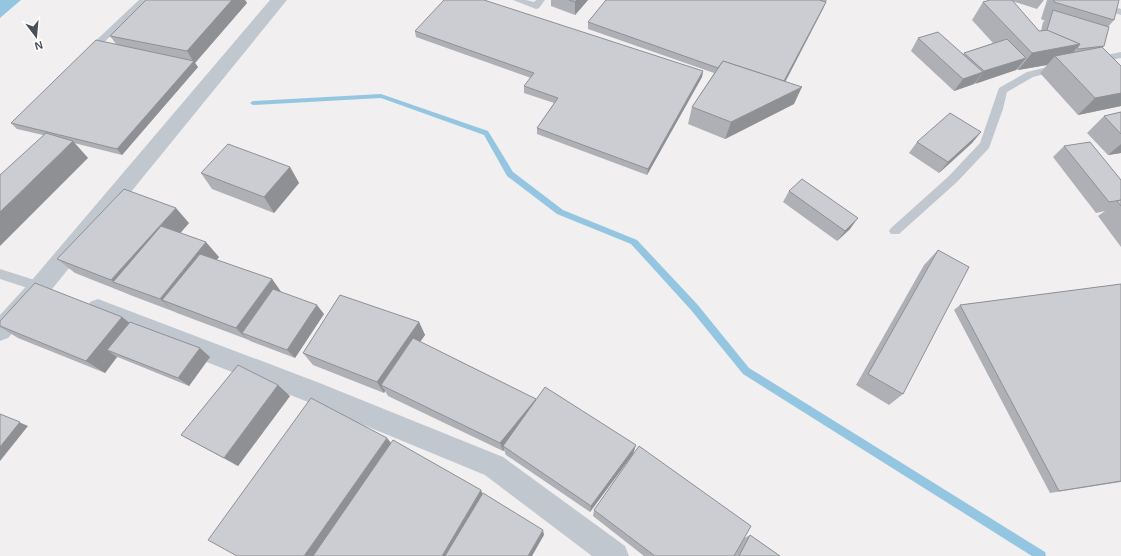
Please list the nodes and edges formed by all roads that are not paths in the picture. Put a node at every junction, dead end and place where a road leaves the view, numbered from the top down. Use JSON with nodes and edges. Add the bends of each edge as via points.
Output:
{"nodes":[{"id":1,"x":144,"y":0,"type":"edge"},
{"id":2,"x":517,"y":0,"type":"edge"},
{"id":3,"x":541,"y":0,"type":"edge"},
{"id":4,"x":1082,"y":0,"type":"edge"},
{"id":5,"x":274,"y":1,"type":"edge"},
{"id":6,"x":1121,"y":12,"type":"edge"},
{"id":7,"x":1121,"y":55,"type":"edge"},
{"id":8,"x":82,"y":58,"type":"edge"},
{"id":9,"x":1087,"y":61,"type":"edge"},
{"id":10,"x":1066,"y":66,"type":"edge"},
{"id":11,"x":895,"y":231,"type":"dead end"},
{"id":12,"x":0,"y":274,"type":"edge"},
{"id":13,"x":59,"y":294,"type":"junction"},
{"id":14,"x":0,"y":331,"type":"edge"},
{"id":15,"x":615,"y":556,"type":"edge"}],
"edges":[{"from":1,"to":8,"type":"lane"},
{"from":2,"to":3,"type":"lane","via":[[536,6]]},
{"from":4,"to":6,"type":"lane"},
{"from":5,"to":13,"type":"street"},
{"from":7,"to":9,"type":"lane"},
{"from":10,"to":11,"type":"lane","via":[[1030,74],[1002,90],[985,145],[953,179]]},
{"from":12,"to":13,"type":"lane"},
{"from":13,"to":14,"type":"street"},
{"from":13,"to":15,"type":"street","via":[[494,466]]}]}
